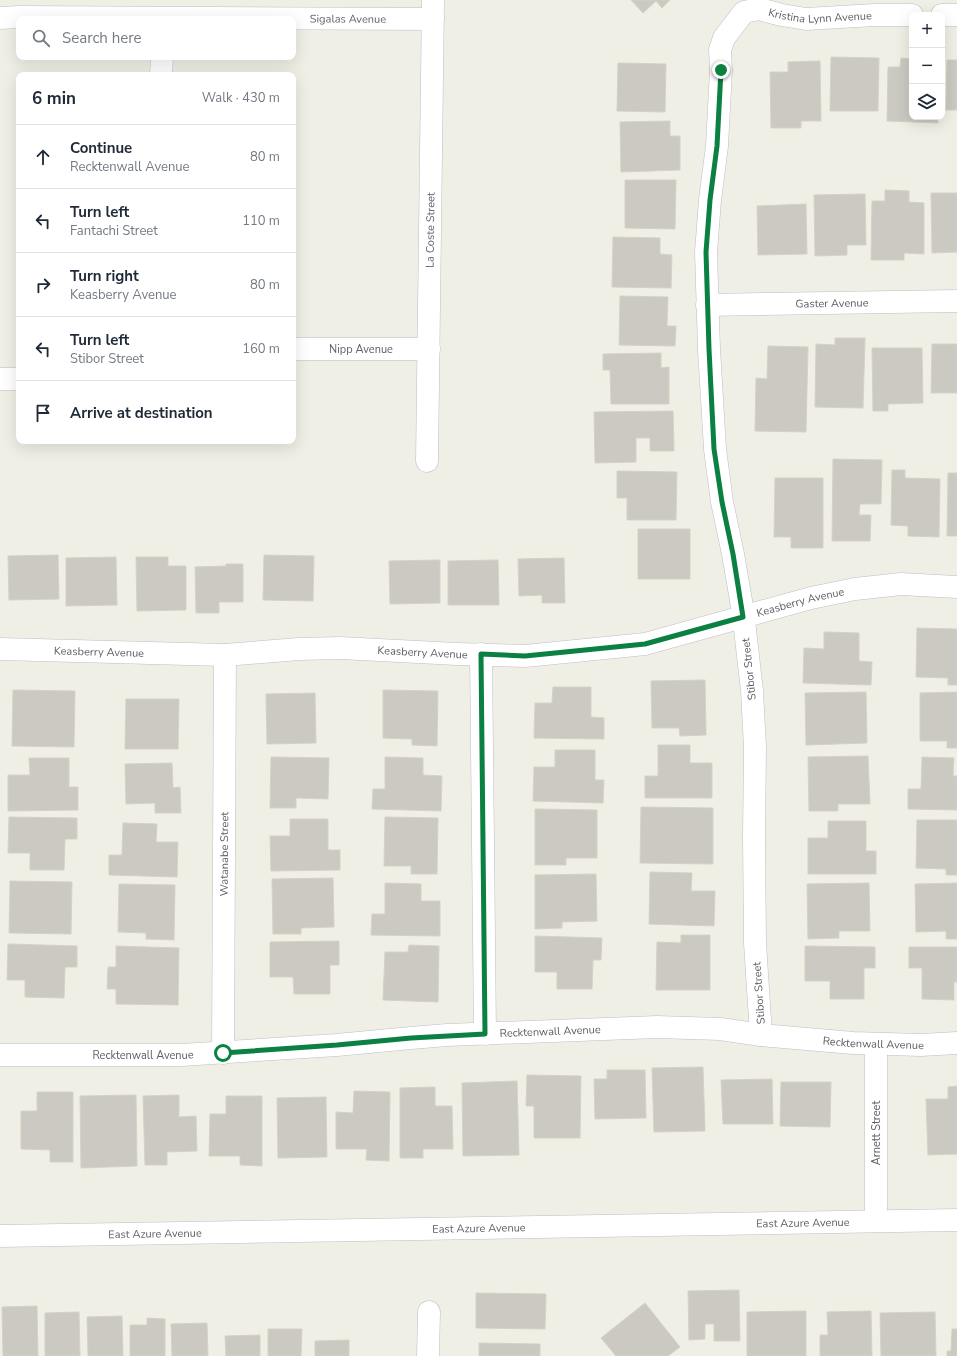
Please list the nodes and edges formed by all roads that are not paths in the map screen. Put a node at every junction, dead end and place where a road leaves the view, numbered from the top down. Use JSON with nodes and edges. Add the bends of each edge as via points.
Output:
{"nodes":[{"id":1,"x":16,"y":9,"type":"edge"},
{"id":2,"x":433,"y":9,"type":"edge"},
{"id":3,"x":909,"y":15,"type":"edge"},
{"id":4,"x":945,"y":15,"type":"edge"},
{"id":5,"x":957,"y":15,"type":"edge"},
{"id":6,"x":130,"y":16,"type":"edge"},
{"id":7,"x":222,"y":16,"type":"edge"},
{"id":8,"x":734,"y":23,"type":"joint"},
{"id":9,"x":162,"y":60,"type":"edge"},
{"id":10,"x":162,"y":72,"type":"edge"},
{"id":11,"x":957,"y":301,"type":"edge"},
{"id":12,"x":707,"y":305,"type":"junction"},
{"id":13,"x":296,"y":348,"type":"edge"},
{"id":14,"x":429,"y":350,"type":"junction"},
{"id":15,"x":0,"y":379,"type":"edge"},
{"id":16,"x":16,"y":379,"type":"edge"},
{"id":17,"x":427,"y":461,"type":"dead end"},
{"id":18,"x":957,"y":587,"type":"edge"},
{"id":19,"x":743,"y":617,"type":"junction"},
{"id":20,"x":0,"y":649,"type":"edge"},
{"id":21,"x":481,"y":654,"type":"junction"},
{"id":22,"x":225,"y":655,"type":"junction"},
{"id":23,"x":485,"y":1034,"type":"junction"},
{"id":24,"x":761,"y":1035,"type":"junction"},
{"id":25,"x":957,"y":1042,"type":"edge"},
{"id":26,"x":876,"y":1044,"type":"junction"},
{"id":27,"x":223,"y":1053,"type":"junction"},
{"id":28,"x":0,"y":1056,"type":"edge"},
{"id":29,"x":957,"y":1220,"type":"edge"},
{"id":30,"x":876,"y":1221,"type":"junction"},
{"id":31,"x":0,"y":1236,"type":"edge"},
{"id":32,"x":429,"y":1312,"type":"dead end"},
{"id":33,"x":428,"y":1356,"type":"edge"}],
"edges":[{"from":1,"to":6,"type":"street","name":"Sigalas Avenue"},
{"from":2,"to":7,"type":"street","name":"Sigalas Avenue"},
{"from":2,"to":14,"type":"street","name":"La Coste Street"},
{"from":3,"to":8,"type":"street","name":"Kristina Lynn Avenue","via":[[806,19],[759,9],[744,12]]},
{"from":4,"to":5,"type":"street"},
{"from":8,"to":12,"type":"street","name":"Stibor Street","via":[[720,50],[718,139],[706,252]]},
{"from":9,"to":10,"type":"street"},
{"from":11,"to":12,"type":"street","name":"Gaster Avenue"},
{"from":12,"to":19,"type":"street","name":"Stibor Street","via":[[714,449]]},
{"from":13,"to":14,"type":"street","name":"Nipp Avenue"},
{"from":14,"to":17,"type":"street","name":"La Coste Street"},
{"from":15,"to":16,"type":"street"},
{"from":18,"to":19,"type":"street","name":"Keasberry Avenue","via":[[901,584],[854,589]]},
{"from":19,"to":21,"type":"street","name":"Keasberry Avenue","via":[[645,644],[525,656]]},
{"from":19,"to":24,"type":"street","name":"Stibor Street","via":[[752,691],[755,943]]},
{"from":20,"to":22,"type":"street","name":"Keasberry Avenue"},
{"from":21,"to":22,"type":"street","name":"Keasberry Avenue","via":[[340,648]]},
{"from":21,"to":23,"type":"street"},
{"from":22,"to":27,"type":"street","name":"Watanabe Street"},
{"from":23,"to":24,"type":"street","name":"Recktenwall Avenue","via":[[657,1027]]},
{"from":23,"to":27,"type":"street","name":"Recktenwall Avenue"},
{"from":24,"to":26,"type":"street","name":"Recktenwall Avenue"},
{"from":25,"to":26,"type":"street","name":"Recktenwall Avenue","via":[[921,1045]]},
{"from":26,"to":30,"type":"street","name":"Arnett Street"},
{"from":27,"to":28,"type":"street","name":"Recktenwall Avenue"},
{"from":29,"to":30,"type":"street","name":"East Azure Avenue"},
{"from":30,"to":31,"type":"street","name":"East Azure Avenue"},
{"from":32,"to":33,"type":"street"}]}
